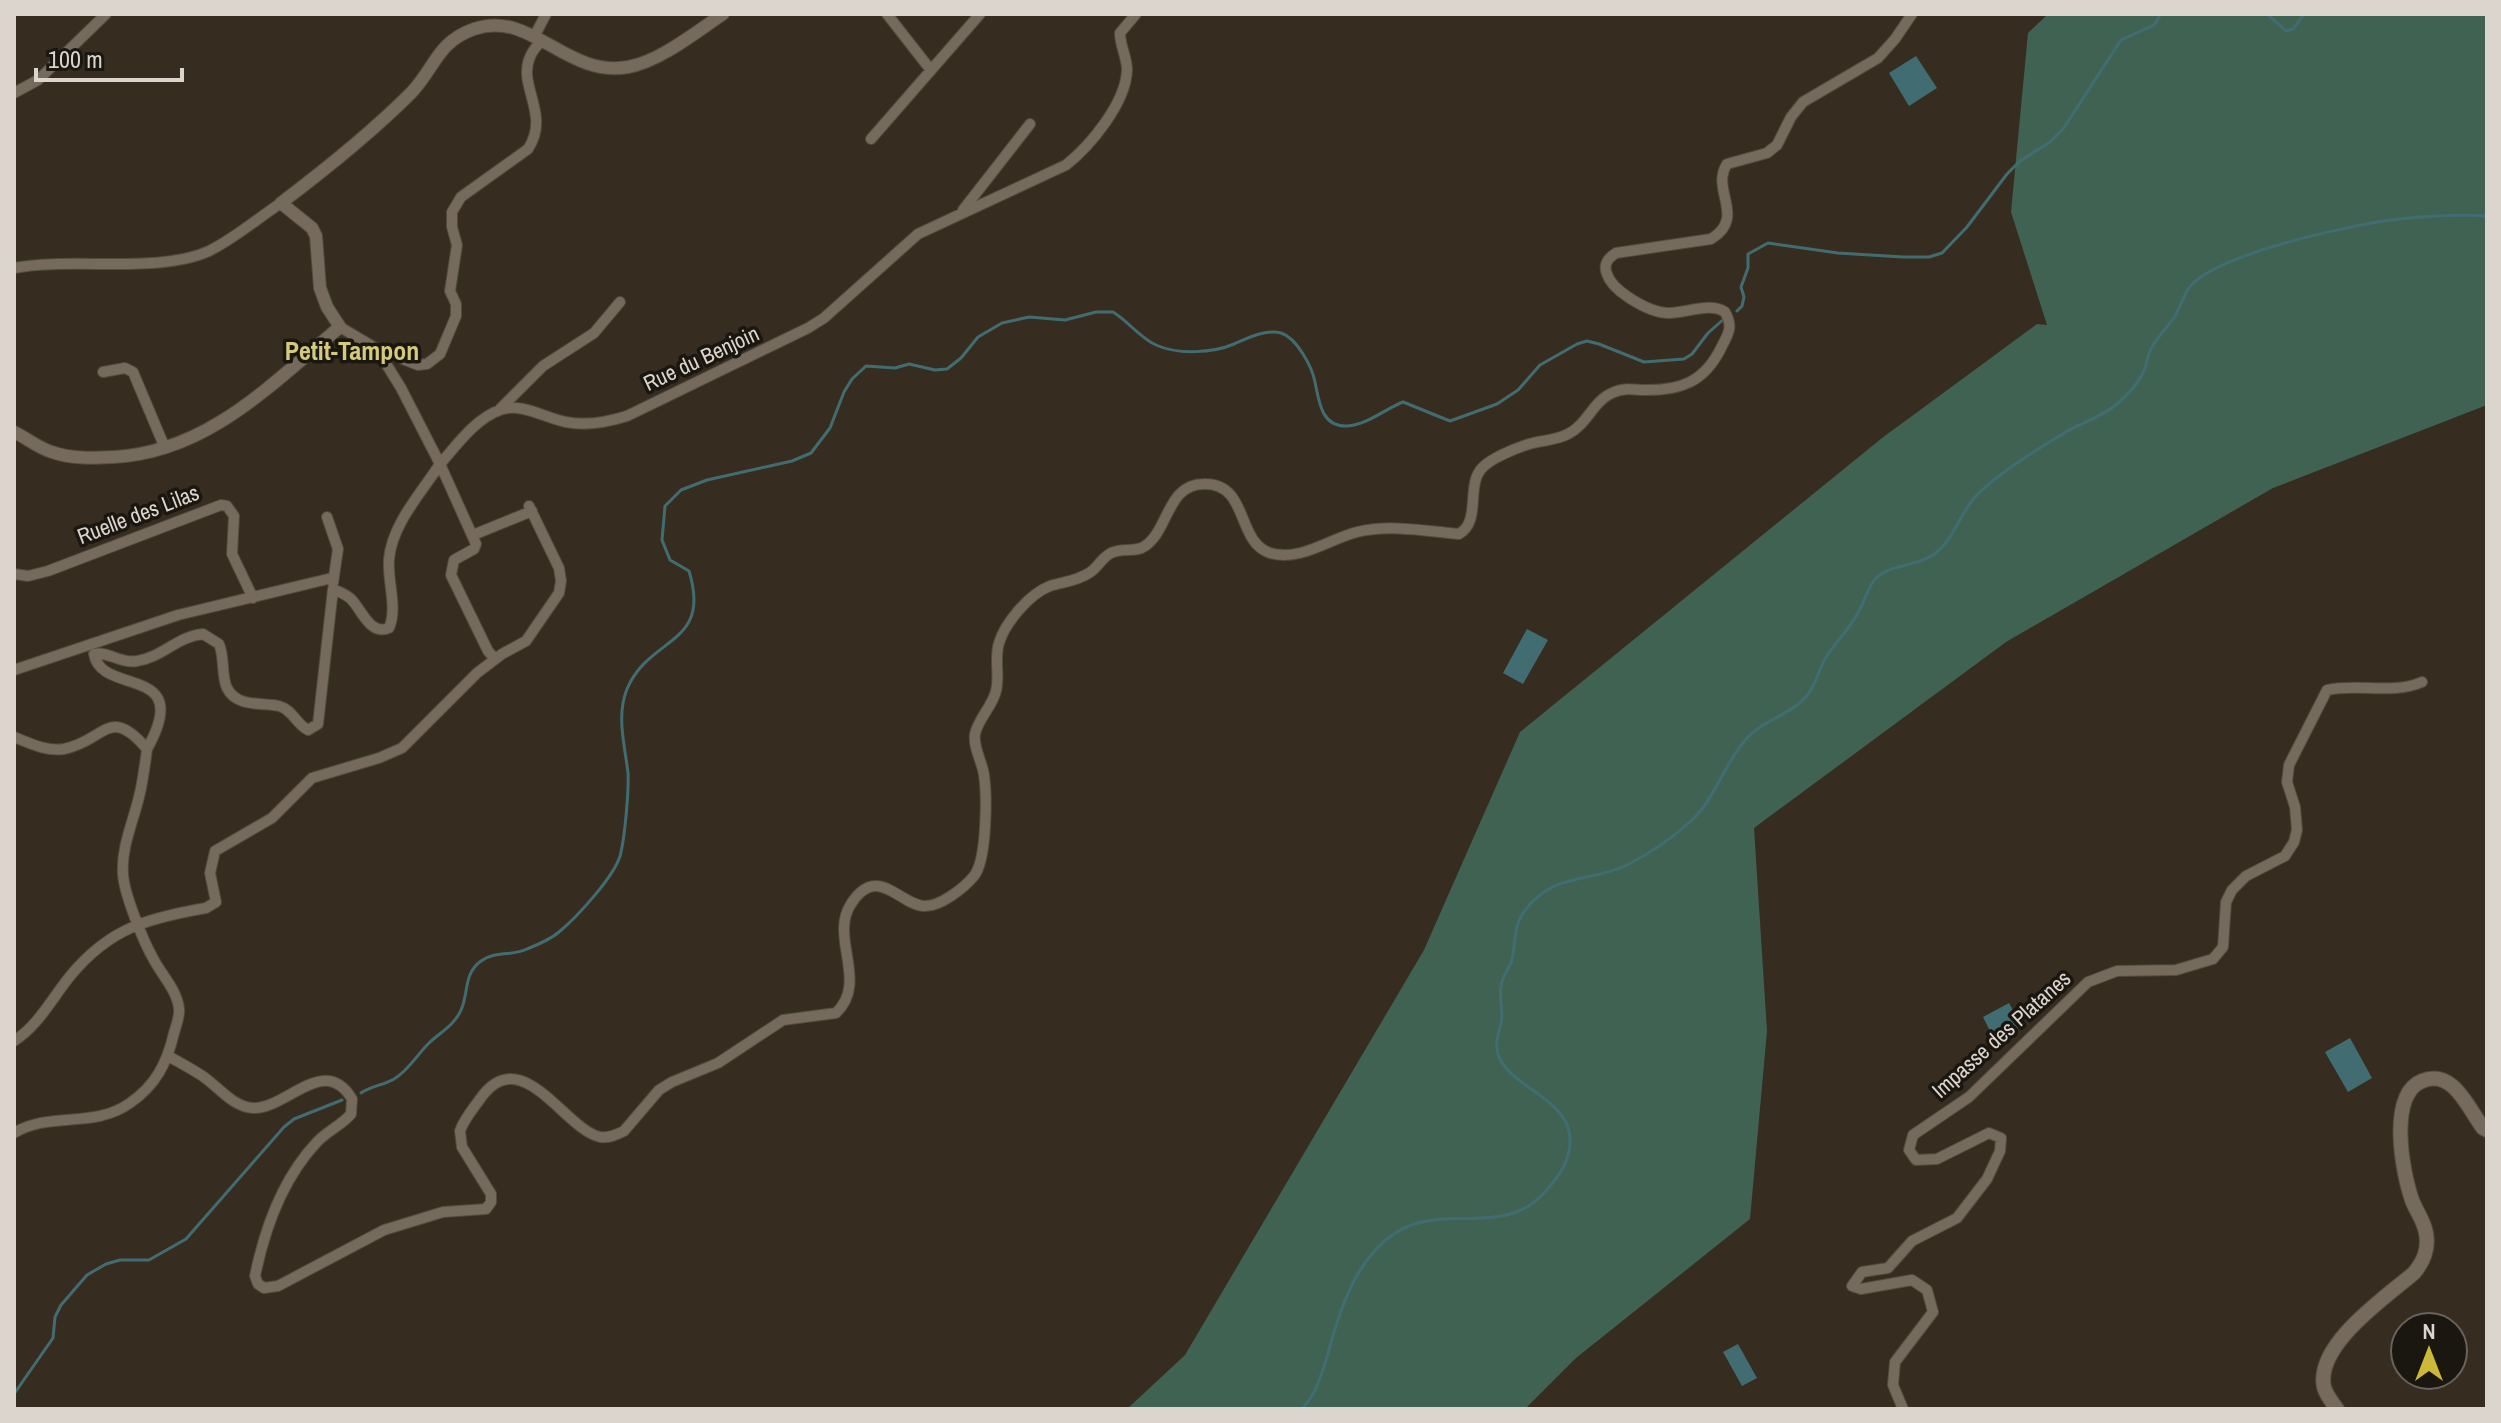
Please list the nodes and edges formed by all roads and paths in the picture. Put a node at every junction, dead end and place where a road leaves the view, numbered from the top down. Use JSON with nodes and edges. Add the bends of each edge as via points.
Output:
{"nodes":[{"id":1,"x":106,"y":14,"type":"edge"},
{"id":2,"x":546,"y":14,"type":"edge"},
{"id":3,"x":723,"y":14,"type":"edge"},
{"id":4,"x":887,"y":14,"type":"edge"},
{"id":5,"x":980,"y":14,"type":"edge"},
{"id":6,"x":1136,"y":14,"type":"edge"},
{"id":7,"x":1912,"y":14,"type":"edge"},
{"id":8,"x":537,"y":39,"type":"junction"},
{"id":9,"x":930,"y":69,"type":"junction"},
{"id":10,"x":14,"y":93,"type":"edge"},
{"id":11,"x":1030,"y":124,"type":"dead end"},
{"id":12,"x":871,"y":139,"type":"dead end"},
{"id":13,"x":281,"y":203,"type":"junction"},
{"id":14,"x":962,"y":212,"type":"junction"},
{"id":15,"x":14,"y":268,"type":"edge"},
{"id":16,"x":620,"y":302,"type":"dead end"},
{"id":17,"x":340,"y":327,"type":"junction"},
{"id":18,"x":377,"y":349,"type":"junction"},
{"id":19,"x":103,"y":372,"type":"dead end"},
{"id":20,"x":500,"y":410,"type":"junction"},
{"id":21,"x":14,"y":432,"type":"edge"},
{"id":22,"x":165,"y":448,"type":"junction"},
{"id":23,"x":440,"y":464,"type":"junction"},
{"id":24,"x":327,"y":517,"type":"dead end"},
{"id":25,"x":473,"y":535,"type":"junction"},
{"id":26,"x":14,"y":574,"type":"edge"},
{"id":27,"x":333,"y":583,"type":"junction"},
{"id":28,"x":253,"y":598,"type":"junction"},
{"id":29,"x":84,"y":646,"type":"junction"},
{"id":30,"x":94,"y":654,"type":"junction"},
{"id":31,"x":495,"y":659,"type":"junction"},
{"id":32,"x":14,"y":670,"type":"edge"},
{"id":33,"x":2422,"y":682,"type":"dead end"},
{"id":34,"x":14,"y":737,"type":"edge"},
{"id":35,"x":147,"y":749,"type":"junction"},
{"id":36,"x":139,"y":922,"type":"junction"},
{"id":37,"x":14,"y":1041,"type":"edge"},
{"id":38,"x":168,"y":1056,"type":"junction"},
{"id":39,"x":2487,"y":1130,"type":"edge"},
{"id":40,"x":14,"y":1133,"type":"edge"},
{"id":41,"x":1903,"y":1409,"type":"edge"},
{"id":42,"x":2337,"y":1409,"type":"edge"}],
"edges":[{"from":1,"to":10,"type":"street","via":[[38,80]]},
{"from":2,"to":8,"type":"street"},
{"from":3,"to":8,"type":"street","via":[[630,67],[586,64]]},
{"from":4,"to":9,"type":"street"},
{"from":5,"to":9,"type":"street"},
{"from":6,"to":14,"type":"street","name":"Rue du Benjoin","via":[[1120,33],[1127,73],[1120,98],[1076,157]]},
{"from":7,"to":38,"type":"street","via":[[1878,58],[1803,102],[1777,145],[1727,164],[1722,178],[1728,218],[1719,234],[1608,258],[1607,277],[1641,306],[1667,313],[1715,308],[1725,312],[1728,336],[1700,377],[1666,390],[1613,392],[1567,435],[1527,444],[1488,464],[1477,477],[1469,524],[1459,534],[1358,532],[1301,553],[1274,554],[1253,540],[1228,492],[1206,483],[1183,490],[1146,546],[1117,550],[1093,571],[1051,586],[1029,601],[1005,628],[998,647],[997,688],[975,734],[985,778],[982,858],[975,874],[932,906],[913,904],[884,887],[861,893],[844,918],[851,970],[836,1013],[783,1020],[718,1063],[659,1090],[624,1131],[608,1137],[591,1133],[533,1085],[495,1085],[460,1131],[462,1147],[491,1194],[486,1209],[443,1212],[384,1230],[269,1288],[255,1276],[280,1198],[295,1167],[351,1114],[352,1099],[337,1083],[319,1081],[264,1107],[243,1106]]},
{"from":8,"to":13,"type":"street","via":[[510,25],[494,24],[457,36],[413,90]]},
{"from":8,"to":18,"type":"street","via":[[528,74],[537,122],[534,140],[461,197],[452,212],[457,245],[450,291],[456,316],[440,354],[418,365]]},
{"from":9,"to":12,"type":"street"},
{"from":11,"to":14,"type":"street","name":"Rue du Benjoin"},
{"from":13,"to":15,"type":"street","via":[[209,251],[191,256]]},
{"from":13,"to":17,"type":"street","via":[[316,236],[320,288]]},
{"from":14,"to":20,"type":"street","name":"Rue du Benjoin","via":[[918,234],[808,328],[627,416],[570,423],[522,409]]},
{"from":16,"to":20,"type":"street","via":[[594,333],[543,366]]},
{"from":17,"to":18,"type":"street"},
{"from":17,"to":22,"type":"street","via":[[210,430]]},
{"from":18,"to":23,"type":"street"},
{"from":19,"to":22,"type":"street","via":[[133,372]]},
{"from":20,"to":23,"type":"street","via":[[480,422]]},
{"from":21,"to":22,"type":"street","via":[[64,455],[128,457]]},
{"from":23,"to":25,"type":"street"},
{"from":23,"to":27,"type":"street","via":[[391,543],[389,628],[373,628]]},
{"from":24,"to":27,"type":"street","via":[[338,549]]},
{"from":25,"to":31,"type":"street","via":[[474,549],[454,560],[451,575]]},
{"from":25,"to":31,"type":"street","via":[[531,508],[559,568],[559,593],[526,641]]},
{"from":26,"to":28,"type":"street","name":"Ruelle des Lilas","via":[[48,571],[221,505],[234,516],[232,554]]},
{"from":27,"to":28,"type":"street"},
{"from":27,"to":30,"type":"street","via":[[318,724],[312,729],[301,726],[285,709],[235,697],[227,688],[221,648],[209,636],[190,637],[139,661]]},
{"from":28,"to":29,"type":"street","via":[[178,615]]},
{"from":29,"to":30,"type":"street"},
{"from":29,"to":32,"type":"street"},
{"from":30,"to":35,"type":"street","via":[[104,670],[157,697],[157,729]]},
{"from":31,"to":36,"type":"street","via":[[402,748],[312,778],[272,818],[215,851],[210,873],[216,902]]},
{"from":33,"to":41,"type":"street","name":"Impasse des Platanes","via":[[2407,688],[2327,690],[2289,765],[2294,842],[2285,856],[2246,876],[2232,890],[2226,902],[2223,947],[2213,959],[2176,970],[2117,971],[2088,982],[1969,1097],[1913,1135],[1909,1150],[1916,1160],[1937,1159],[1989,1133],[2001,1138],[1987,1179],[1957,1218],[1912,1241],[1888,1268],[1862,1272],[1852,1286],[1912,1280],[1927,1290],[1933,1312],[1895,1362],[1893,1385]]},
{"from":34,"to":35,"type":"street","via":[[60,749],[122,727]]},
{"from":35,"to":36,"type":"street","via":[[123,857],[126,893]]},
{"from":36,"to":37,"type":"street","via":[[97,949]]},
{"from":36,"to":38,"type":"street","via":[[179,1009]]},
{"from":38,"to":40,"type":"street","via":[[150,1087],[114,1113],[41,1121]]},
{"from":39,"to":42,"type":"main road","via":[[2445,1080],[2431,1077],[2415,1083],[2404,1098],[2405,1164],[2427,1249],[2414,1273],[2344,1335],[2327,1358],[2325,1390]]}]}
